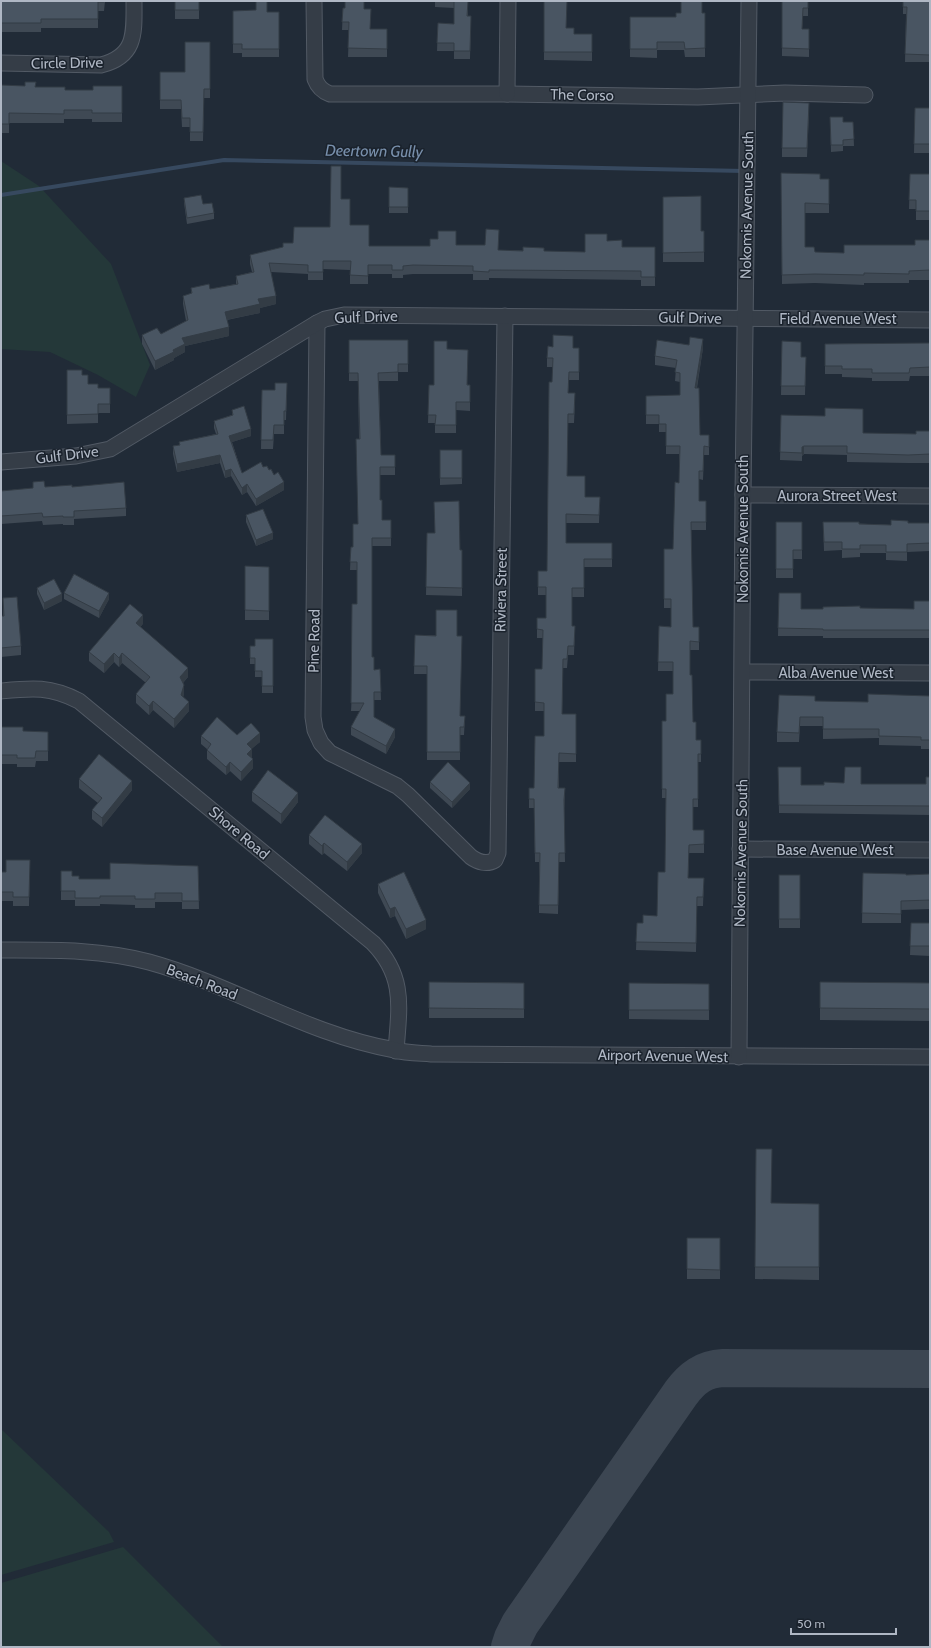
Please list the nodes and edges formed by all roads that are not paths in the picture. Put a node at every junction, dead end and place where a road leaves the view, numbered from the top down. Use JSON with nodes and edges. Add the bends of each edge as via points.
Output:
{"nodes":[{"id":1,"x":134,"y":1,"type":"edge"},
{"id":2,"x":314,"y":1,"type":"edge"},
{"id":3,"x":508,"y":1,"type":"edge"},
{"id":4,"x":749,"y":1,"type":"edge"},
{"id":5,"x":1,"y":63,"type":"edge"},
{"id":6,"x":507,"y":94,"type":"junction"},
{"id":7,"x":749,"y":95,"type":"junction"},
{"id":8,"x":865,"y":95,"type":"dead end"},
{"id":9,"x":505,"y":316,"type":"junction"},
{"id":10,"x":745,"y":319,"type":"junction"},
{"id":11,"x":930,"y":320,"type":"edge"},
{"id":12,"x":317,"y":323,"type":"junction"},
{"id":13,"x":1,"y":462,"type":"edge"},
{"id":14,"x":743,"y":495,"type":"junction"},
{"id":15,"x":930,"y":496,"type":"edge"},
{"id":16,"x":742,"y":672,"type":"junction"},
{"id":17,"x":930,"y":673,"type":"edge"},
{"id":18,"x":1,"y":691,"type":"edge"},
{"id":19,"x":740,"y":849,"type":"junction"},
{"id":20,"x":930,"y":850,"type":"edge"},
{"id":21,"x":493,"y":862,"type":"joint"},
{"id":22,"x":1,"y":950,"type":"edge"},
{"id":23,"x":396,"y":1051,"type":"junction"},
{"id":24,"x":739,"y":1057,"type":"junction"},
{"id":25,"x":930,"y":1058,"type":"edge"}],
"edges":[{"from":1,"to":5,"type":"street","name":"Circle Drive","via":[[131,44],[126,52],[112,62],[102,65]]},
{"from":2,"to":6,"type":"street","name":"The Corso","via":[[314,71],[317,86],[324,92]]},
{"from":3,"to":6,"type":"street"},
{"from":4,"to":7,"type":"street","name":"Nokomis Avenue South"},
{"from":6,"to":7,"type":"street","name":"The Corso","via":[[698,97]]},
{"from":7,"to":8,"type":"street","name":"The Corso"},
{"from":7,"to":10,"type":"street","name":"Nokomis Avenue South"},
{"from":9,"to":10,"type":"street","name":"Gulf Drive"},
{"from":9,"to":12,"type":"street","name":"Gulf Drive","via":[[344,315]]},
{"from":9,"to":21,"type":"street","name":"Riviera Street","via":[[498,853]]},
{"from":10,"to":11,"type":"street","name":"Field Avenue West"},
{"from":10,"to":14,"type":"street","name":"Nokomis Avenue South"},
{"from":12,"to":13,"type":"street","name":"Gulf Drive","via":[[110,449],[76,456]]},
{"from":12,"to":21,"type":"street","name":"Pine Road","via":[[313,717],[315,730],[330,753],[408,794],[470,857],[480,862]]},
{"from":14,"to":15,"type":"street","name":"Aurora Street West"},
{"from":14,"to":16,"type":"street","name":"Nokomis Avenue South"},
{"from":16,"to":17,"type":"street","name":"Alba Avenue West"},
{"from":16,"to":19,"type":"street","name":"Nokomis Avenue South"},
{"from":18,"to":23,"type":"street","name":"Shore Road","via":[[42,689],[57,691],[79,701],[373,943],[391,966],[398,991]]},
{"from":19,"to":20,"type":"street","name":"Base Avenue West"},
{"from":19,"to":24,"type":"street","name":"Nokomis Avenue South"},
{"from":22,"to":23,"type":"street","name":"Beach Road","via":[[82,951],[149,962],[197,978],[328,1032]]},
{"from":23,"to":24,"type":"street","name":"Airport Avenue West","via":[[431,1054]]},
{"from":24,"to":25,"type":"street","name":"Airport Avenue West"}]}
